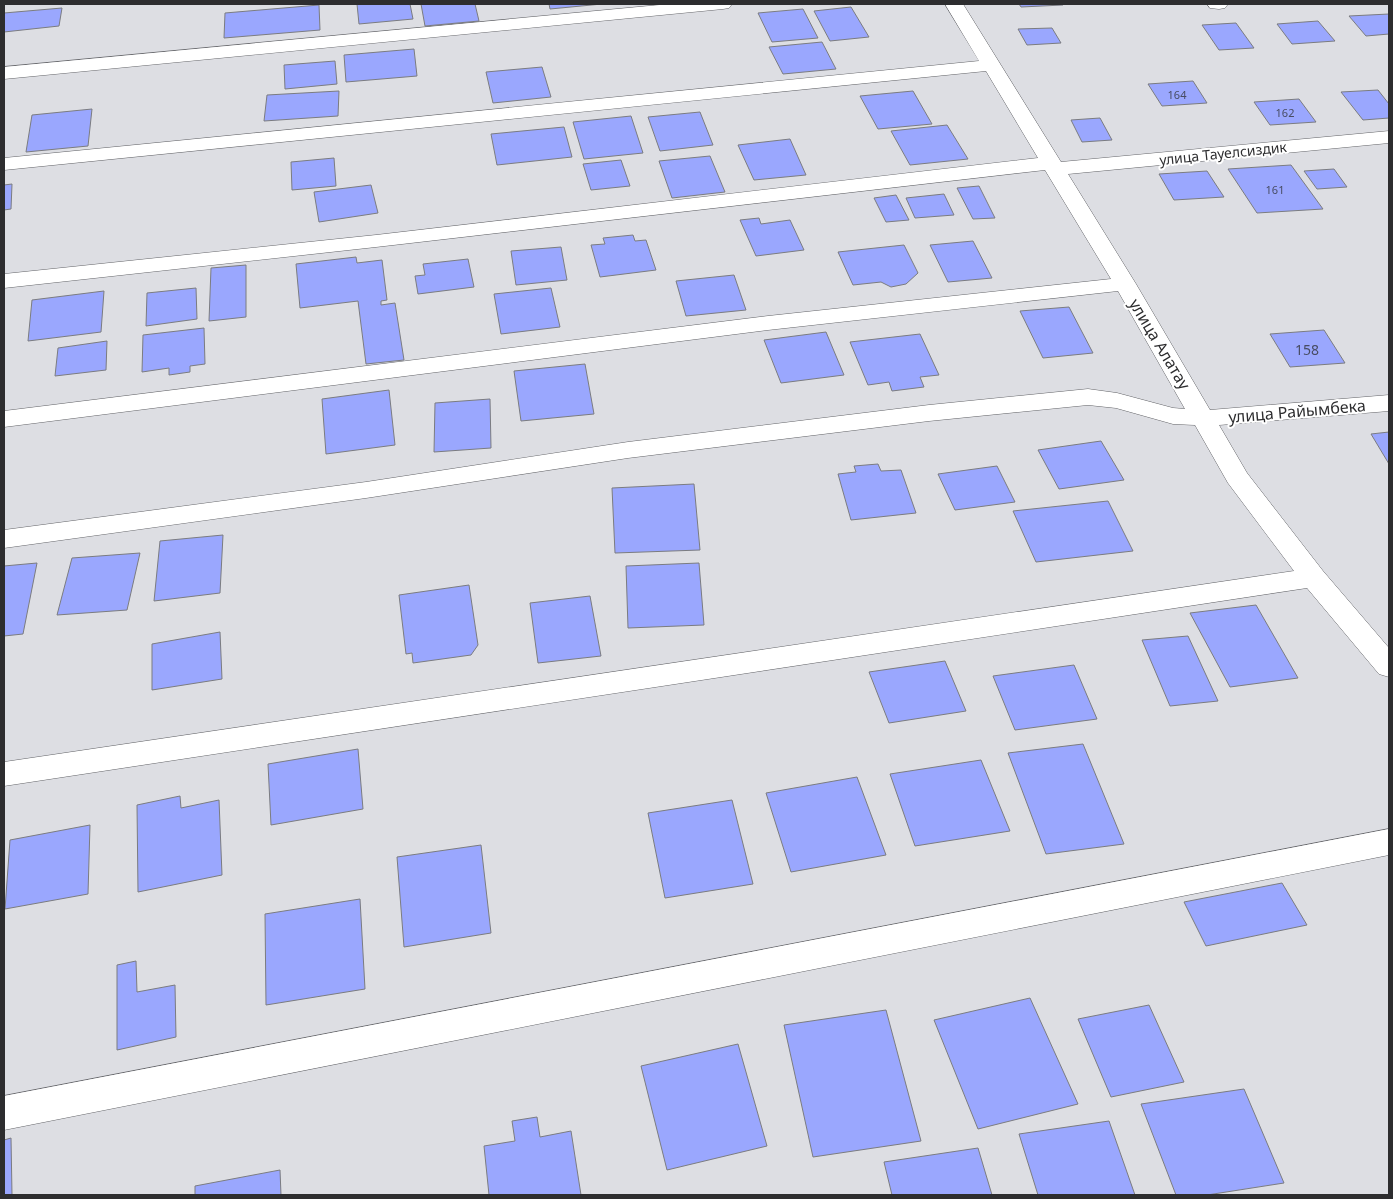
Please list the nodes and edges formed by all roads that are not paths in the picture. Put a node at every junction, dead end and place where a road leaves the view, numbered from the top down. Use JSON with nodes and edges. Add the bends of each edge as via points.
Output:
{"nodes":[{"id":1,"x":723,"y":4,"type":"edge"},
{"id":2,"x":954,"y":4,"type":"edge"},
{"id":3,"x":991,"y":64,"type":"junction"},
{"id":4,"x":4,"y":73,"type":"edge"},
{"id":5,"x":1389,"y":137,"type":"edge"},
{"id":6,"x":4,"y":164,"type":"edge"},
{"id":7,"x":1054,"y":166,"type":"junction"},
{"id":8,"x":4,"y":281,"type":"edge"},
{"id":9,"x":1125,"y":284,"type":"junction"},
{"id":10,"x":1389,"y":403,"type":"edge"},
{"id":11,"x":1204,"y":418,"type":"junction"},
{"id":12,"x":4,"y":419,"type":"edge"},
{"id":13,"x":4,"y":539,"type":"edge"},
{"id":14,"x":1313,"y":578,"type":"junction"},
{"id":15,"x":1389,"y":667,"type":"edge"},
{"id":16,"x":4,"y":774,"type":"edge"},
{"id":17,"x":1389,"y":842,"type":"edge"},
{"id":18,"x":4,"y":1113,"type":"edge"}],
"edges":[{"from":1,"to":4,"type":"street"},
{"from":2,"to":3,"type":"street","name":"улица Алатау"},
{"from":3,"to":6,"type":"street"},
{"from":3,"to":7,"type":"street","name":"улица Алатау"},
{"from":5,"to":7,"type":"street","name":"улица Тауелсиздик"},
{"from":7,"to":8,"type":"street","name":"улица Тауелсиздик"},
{"from":7,"to":9,"type":"street","name":"улица Алатау"},
{"from":9,"to":11,"type":"street","name":"улица Алатау"},
{"from":9,"to":12,"type":"street","via":[[768,323]]},
{"from":10,"to":11,"type":"street","name":"улица Райымбека"},
{"from":11,"to":13,"type":"street","name":"улица Райымбека","via":[[1173,416],[1088,396],[929,412],[628,450],[366,490]]},
{"from":11,"to":14,"type":"street","name":"улица Алатау","via":[[1237,476]]},
{"from":14,"to":15,"type":"street","name":"улица Алатау"},
{"from":14,"to":16,"type":"street"},
{"from":17,"to":18,"type":"street"}]}
